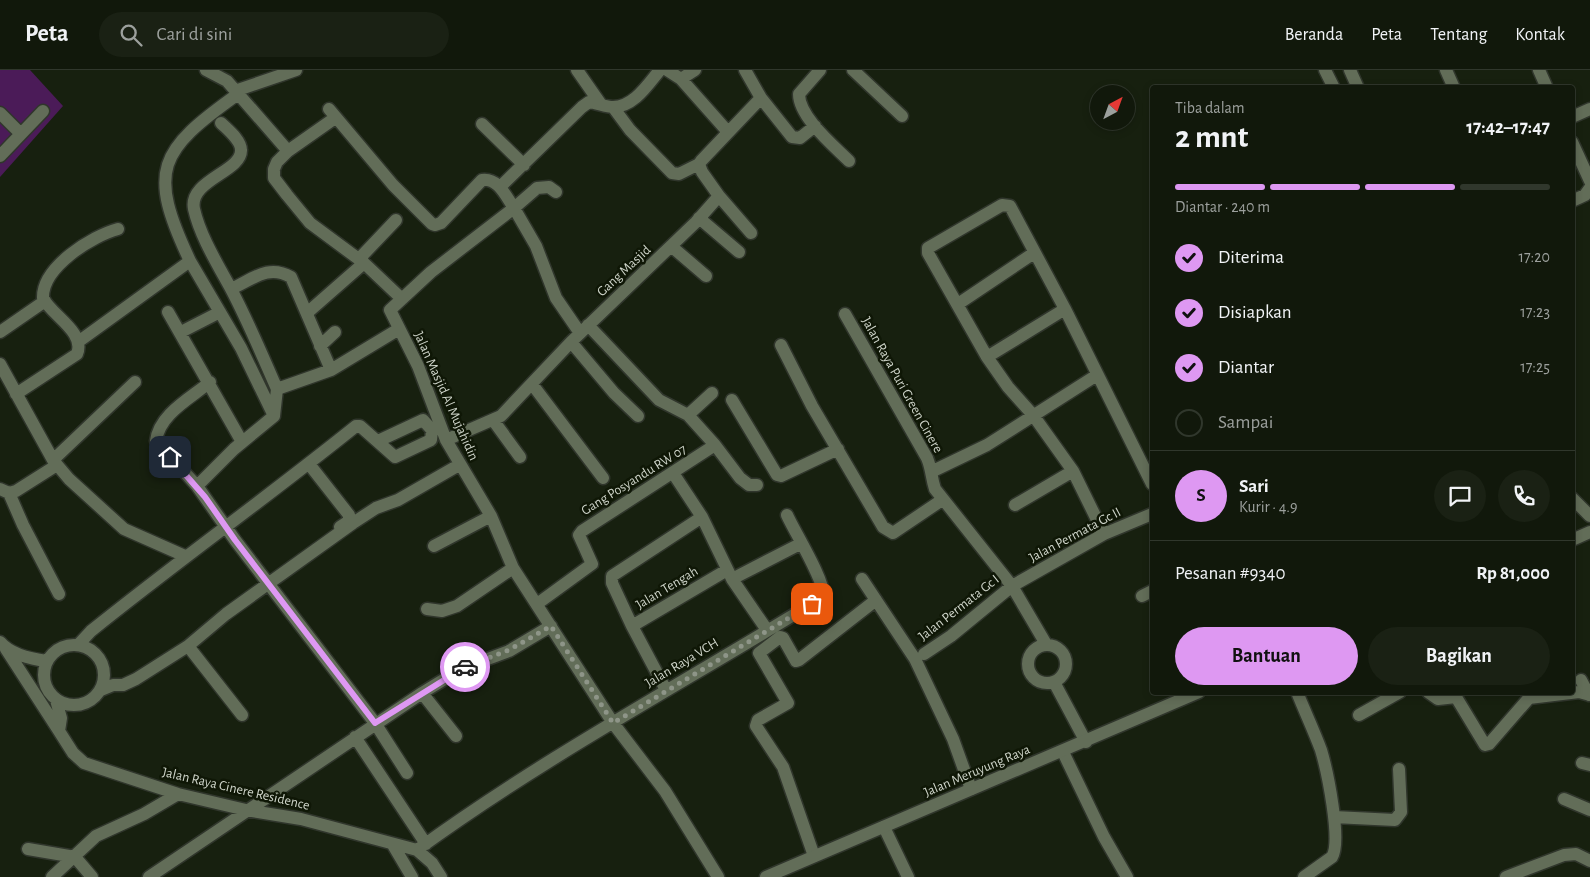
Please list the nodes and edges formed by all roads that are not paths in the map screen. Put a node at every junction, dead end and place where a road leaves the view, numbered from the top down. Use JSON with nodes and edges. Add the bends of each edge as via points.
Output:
{"nodes":[{"id":1,"x":206,"y":70,"type":"edge"},
{"id":2,"x":296,"y":70,"type":"edge"},
{"id":3,"x":578,"y":70,"type":"edge"},
{"id":4,"x":660,"y":70,"type":"edge"},
{"id":5,"x":667,"y":70,"type":"edge"},
{"id":6,"x":695,"y":70,"type":"edge"},
{"id":7,"x":745,"y":70,"type":"edge"},
{"id":8,"x":820,"y":70,"type":"edge"},
{"id":9,"x":853,"y":70,"type":"edge"},
{"id":10,"x":1326,"y":70,"type":"edge"},
{"id":11,"x":1350,"y":70,"type":"edge"},
{"id":12,"x":1446,"y":70,"type":"edge"},
{"id":13,"x":1539,"y":70,"type":"edge"},
{"id":14,"x":680,"y":79,"type":"junction"},
{"id":15,"x":1333,"y":85,"type":"edge"},
{"id":16,"x":1357,"y":85,"type":"edge"},
{"id":17,"x":1453,"y":85,"type":"edge"},
{"id":18,"x":1546,"y":85,"type":"edge"},
{"id":19,"x":237,"y":92,"type":"junction"},
{"id":20,"x":761,"y":98,"type":"junction"},
{"id":21,"x":600,"y":104,"type":"junction"},
{"id":22,"x":613,"y":107,"type":"junction"},
{"id":23,"x":1590,"y":109,"type":"edge"},
{"id":24,"x":43,"y":111,"type":"dead end"},
{"id":25,"x":0,"y":113,"type":"edge"},
{"id":26,"x":1575,"y":115,"type":"edge"},
{"id":27,"x":902,"y":116,"type":"dead end"},
{"id":28,"x":221,"y":123,"type":"dead end"},
{"id":29,"x":482,"y":124,"type":"dead end"},
{"id":30,"x":815,"y":126,"type":"junction"},
{"id":31,"x":728,"y":132,"type":"junction"},
{"id":32,"x":21,"y":134,"type":"junction"},
{"id":33,"x":1575,"y":148,"type":"edge"},
{"id":34,"x":288,"y":151,"type":"junction"},
{"id":35,"x":0,"y":156,"type":"edge"},
{"id":36,"x":849,"y":161,"type":"dead end"},
{"id":37,"x":700,"y":164,"type":"junction"},
{"id":38,"x":524,"y":165,"type":"junction"},
{"id":39,"x":1589,"y":174,"type":"edge"},
{"id":40,"x":500,"y":187,"type":"junction"},
{"id":41,"x":1590,"y":188,"type":"edge"},
{"id":42,"x":556,"y":192,"type":"dead end"},
{"id":43,"x":719,"y":196,"type":"junction"},
{"id":44,"x":1575,"y":199,"type":"edge"},
{"id":45,"x":514,"y":208,"type":"junction"},
{"id":46,"x":699,"y":218,"type":"junction"},
{"id":47,"x":396,"y":220,"type":"dead end"},
{"id":48,"x":118,"y":229,"type":"dead end"},
{"id":49,"x":751,"y":234,"type":"dead end"},
{"id":50,"x":671,"y":246,"type":"junction"},
{"id":51,"x":739,"y":252,"type":"dead end"},
{"id":52,"x":1034,"y":253,"type":"junction"},
{"id":53,"x":190,"y":261,"type":"junction"},
{"id":54,"x":361,"y":261,"type":"junction"},
{"id":55,"x":706,"y":276,"type":"dead end"},
{"id":56,"x":232,"y":289,"type":"junction"},
{"id":57,"x":402,"y":299,"type":"junction"},
{"id":58,"x":45,"y":302,"type":"junction"},
{"id":59,"x":958,"y":304,"type":"junction"},
{"id":60,"x":1065,"y":309,"type":"junction"},
{"id":61,"x":390,"y":310,"type":"junction"},
{"id":62,"x":168,"y":312,"type":"dead end"},
{"id":63,"x":220,"y":312,"type":"junction"},
{"id":64,"x":307,"y":313,"type":"junction"},
{"id":65,"x":845,"y":314,"type":"dead end"},
{"id":66,"x":380,"y":319,"type":"dead end"},
{"id":67,"x":400,"y":329,"type":"junction"},
{"id":68,"x":0,"y":332,"type":"edge"},
{"id":69,"x":181,"y":332,"type":"junction"},
{"id":70,"x":335,"y":332,"type":"dead end"},
{"id":71,"x":580,"y":333,"type":"junction"},
{"id":72,"x":78,"y":342,"type":"junction"},
{"id":73,"x":781,"y":344,"type":"dead end"},
{"id":74,"x":320,"y":346,"type":"junction"},
{"id":75,"x":987,"y":358,"type":"junction"},
{"id":76,"x":0,"y":364,"type":"edge"},
{"id":77,"x":330,"y":370,"type":"junction"},
{"id":78,"x":1097,"y":375,"type":"junction"},
{"id":79,"x":135,"y":382,"type":"dead end"},
{"id":80,"x":210,"y":382,"type":"junction"},
{"id":81,"x":532,"y":384,"type":"junction"},
{"id":82,"x":277,"y":389,"type":"junction"},
{"id":83,"x":712,"y":393,"type":"dead end"},
{"id":84,"x":16,"y":394,"type":"junction"},
{"id":85,"x":732,"y":400,"type":"dead end"},
{"id":86,"x":1034,"y":415,"type":"junction"},
{"id":87,"x":274,"y":416,"type":"junction"},
{"id":88,"x":638,"y":416,"type":"dead end"},
{"id":89,"x":688,"y":416,"type":"junction"},
{"id":90,"x":494,"y":420,"type":"junction"},
{"id":91,"x":446,"y":440,"type":"junction"},
{"id":92,"x":378,"y":441,"type":"dead end"},
{"id":93,"x":242,"y":442,"type":"junction"},
{"id":94,"x":715,"y":445,"type":"junction"},
{"id":95,"x":838,"y":449,"type":"junction"},
{"id":96,"x":520,"y":457,"type":"dead end"},
{"id":97,"x":55,"y":463,"type":"junction"},
{"id":98,"x":309,"y":464,"type":"junction"},
{"id":99,"x":459,"y":465,"type":"junction"},
{"id":100,"x":933,"y":471,"type":"junction"},
{"id":101,"x":1073,"y":472,"type":"junction"},
{"id":102,"x":673,"y":473,"type":"junction"},
{"id":103,"x":602,"y":478,"type":"dead end"},
{"id":104,"x":1150,"y":480,"type":"edge"},
{"id":105,"x":757,"y":485,"type":"dead end"},
{"id":106,"x":196,"y":486,"type":"junction"},
{"id":107,"x":5,"y":491,"type":"edge"},
{"id":108,"x":942,"y":500,"type":"junction"},
{"id":109,"x":1575,"y":501,"type":"edge"},
{"id":110,"x":1015,"y":506,"type":"dead end"},
{"id":111,"x":787,"y":515,"type":"dead end"},
{"id":112,"x":1150,"y":515,"type":"edge"},
{"id":113,"x":491,"y":516,"type":"junction"},
{"id":114,"x":1590,"y":516,"type":"edge"},
{"id":115,"x":702,"y":517,"type":"junction"},
{"id":116,"x":227,"y":526,"type":"junction"},
{"id":117,"x":1590,"y":532,"type":"edge"},
{"id":118,"x":1104,"y":534,"type":"junction"},
{"id":119,"x":1575,"y":539,"type":"edge"},
{"id":120,"x":800,"y":544,"type":"junction"},
{"id":121,"x":434,"y":546,"type":"dead end"},
{"id":122,"x":185,"y":556,"type":"junction"},
{"id":123,"x":514,"y":568,"type":"junction"},
{"id":124,"x":730,"y":574,"type":"junction"},
{"id":125,"x":862,"y":579,"type":"dead end"},
{"id":126,"x":267,"y":582,"type":"junction"},
{"id":127,"x":1012,"y":586,"type":"junction"},
{"id":128,"x":59,"y":594,"type":"dead end"},
{"id":129,"x":876,"y":600,"type":"junction"},
{"id":130,"x":536,"y":604,"type":"junction"},
{"id":131,"x":427,"y":609,"type":"dead end"},
{"id":132,"x":551,"y":626,"type":"junction"},
{"id":133,"x":632,"y":626,"type":"junction"},
{"id":134,"x":767,"y":630,"type":"junction"},
{"id":135,"x":83,"y":643,"type":"junction"},
{"id":136,"x":1046,"y":644,"type":"junction"},
{"id":137,"x":3,"y":646,"type":"edge"},
{"id":138,"x":188,"y":646,"type":"junction"},
{"id":139,"x":924,"y":654,"type":"dead end"},
{"id":140,"x":46,"y":664,"type":"junction"},
{"id":141,"x":109,"y":680,"type":"junction"},
{"id":142,"x":1581,"y":680,"type":"dead end"},
{"id":143,"x":1054,"y":682,"type":"junction"},
{"id":144,"x":666,"y":690,"type":"junction"},
{"id":145,"x":422,"y":692,"type":"junction"},
{"id":146,"x":1575,"y":692,"type":"edge"},
{"id":147,"x":1192,"y":695,"type":"edge"},
{"id":148,"x":1298,"y":695,"type":"edge"},
{"id":149,"x":1395,"y":695,"type":"edge"},
{"id":150,"x":1432,"y":695,"type":"edge"},
{"id":151,"x":1527,"y":695,"type":"edge"},
{"id":152,"x":1590,"y":695,"type":"edge"},
{"id":153,"x":56,"y":700,"type":"junction"},
{"id":154,"x":73,"y":705,"type":"junction"},
{"id":155,"x":242,"y":715,"type":"dead end"},
{"id":156,"x":1359,"y":715,"type":"dead end"},
{"id":157,"x":61,"y":718,"type":"junction"},
{"id":158,"x":375,"y":723,"type":"junction"},
{"id":159,"x":613,"y":723,"type":"junction"},
{"id":160,"x":59,"y":731,"type":"junction"},
{"id":161,"x":456,"y":736,"type":"dead end"},
{"id":162,"x":354,"y":737,"type":"junction"},
{"id":163,"x":1086,"y":742,"type":"junction"},
{"id":164,"x":1062,"y":752,"type":"junction"},
{"id":165,"x":1399,"y":769,"type":"dead end"},
{"id":166,"x":407,"y":773,"type":"dead end"},
{"id":167,"x":971,"y":789,"type":"junction"},
{"id":168,"x":178,"y":794,"type":"junction"},
{"id":169,"x":1564,"y":799,"type":"dead end"},
{"id":170,"x":246,"y":810,"type":"junction"},
{"id":171,"x":1590,"y":810,"type":"edge"},
{"id":172,"x":1334,"y":817,"type":"junction"},
{"id":173,"x":884,"y":827,"type":"junction"},
{"id":174,"x":393,"y":845,"type":"junction"},
{"id":175,"x":422,"y":847,"type":"junction"},
{"id":176,"x":28,"y":849,"type":"dead end"},
{"id":177,"x":814,"y":856,"type":"junction"},
{"id":178,"x":75,"y":857,"type":"junction"},
{"id":179,"x":1590,"y":861,"type":"edge"},
{"id":180,"x":52,"y":877,"type":"edge"},
{"id":181,"x":92,"y":877,"type":"edge"},
{"id":182,"x":148,"y":877,"type":"edge"},
{"id":183,"x":412,"y":877,"type":"edge"},
{"id":184,"x":441,"y":877,"type":"edge"},
{"id":185,"x":718,"y":877,"type":"edge"},
{"id":186,"x":766,"y":877,"type":"edge"},
{"id":187,"x":908,"y":877,"type":"edge"},
{"id":188,"x":1127,"y":877,"type":"edge"},
{"id":189,"x":1304,"y":877,"type":"edge"},
{"id":190,"x":1506,"y":877,"type":"edge"}],
"edges":[{"from":1,"to":19,"type":"street","via":[[227,81]]},
{"from":2,"to":19,"type":"street"},
{"from":3,"to":21,"type":"street"},
{"from":4,"to":22,"type":"street","via":[[634,99]]},
{"from":5,"to":14,"type":"street"},
{"from":6,"to":14,"type":"street"},
{"from":7,"to":20,"type":"street"},
{"from":8,"to":30,"type":"street","via":[[799,94],[799,102]]},
{"from":9,"to":27,"type":"street"},
{"from":10,"to":15,"type":"street"},
{"from":11,"to":16,"type":"street"},
{"from":12,"to":17,"type":"street"},
{"from":13,"to":18,"type":"street"},
{"from":14,"to":31,"type":"street"},
{"from":19,"to":34,"type":"street"},
{"from":19,"to":53,"type":"street","via":[[186,134],[166,166],[170,218]]},
{"from":20,"to":30,"type":"street","via":[[792,137],[800,138]]},
{"from":20,"to":31,"type":"street"},
{"from":21,"to":22,"type":"street"},
{"from":21,"to":38,"type":"street","via":[[589,102],[582,107]]},
{"from":22,"to":37,"type":"street","via":[[672,174]]},
{"from":23,"to":26,"type":"street"},
{"from":24,"to":32,"type":"street"},
{"from":25,"to":32,"type":"street"},
{"from":28,"to":56,"type":"street","via":[[237,140],[241,150],[239,159],[204,186],[197,194],[194,208],[210,249]]},
{"from":29,"to":38,"type":"street"},
{"from":30,"to":36,"type":"street"},
{"from":31,"to":37,"type":"street"},
{"from":32,"to":35,"type":"street"},
{"from":33,"to":39,"type":"street"},
{"from":34,"to":40,"type":"street","via":[[332,114],[435,226],[482,180]]},
{"from":34,"to":54,"type":"street","via":[[277,162],[274,178],[310,223]]},
{"from":37,"to":43,"type":"street"},
{"from":38,"to":40,"type":"street"},
{"from":40,"to":45,"type":"street"},
{"from":41,"to":44,"type":"street","via":[[1585,195]]},
{"from":42,"to":45,"type":"street","via":[[549,187],[536,188]]},
{"from":43,"to":46,"type":"street","name":"Gang Masjid"},
{"from":43,"to":49,"type":"street"},
{"from":45,"to":57,"type":"street","via":[[430,272]]},
{"from":45,"to":71,"type":"street","via":[[536,246],[556,298]]},
{"from":46,"to":50,"type":"street","name":"Gang Masjid"},
{"from":46,"to":51,"type":"street"},
{"from":47,"to":54,"type":"street"},
{"from":48,"to":58,"type":"street","via":[[103,233],[66,258],[48,280],[43,293]]},
{"from":50,"to":55,"type":"street"},
{"from":50,"to":71,"type":"street","name":"Gang Masjid"},
{"from":52,"to":59,"type":"street"},
{"from":52,"to":59,"type":"street","via":[[1013,210],[1006,203],[928,248]]},
{"from":52,"to":60,"type":"street"},
{"from":53,"to":63,"type":"street"},
{"from":53,"to":72,"type":"street"},
{"from":54,"to":57,"type":"street"},
{"from":54,"to":64,"type":"street"},
{"from":56,"to":64,"type":"street","via":[[271,270],[282,272],[291,277]]},
{"from":56,"to":82,"type":"street"},
{"from":57,"to":61,"type":"street"},
{"from":58,"to":68,"type":"street"},
{"from":58,"to":72,"type":"street"},
{"from":59,"to":75,"type":"street"},
{"from":60,"to":75,"type":"street"},
{"from":60,"to":78,"type":"street"},
{"from":61,"to":66,"type":"street"},
{"from":61,"to":67,"type":"street","name":"Jalan Masjid Al Mujahidin"},
{"from":62,"to":69,"type":"street"},
{"from":63,"to":69,"type":"street"},
{"from":63,"to":87,"type":"street"},
{"from":64,"to":74,"type":"street"},
{"from":65,"to":100,"type":"street","name":"Jalan Raya Puri Green Cinere"},
{"from":67,"to":77,"type":"street"},
{"from":67,"to":91,"type":"street","name":"Jalan Masjid Al Mujahidin"},
{"from":69,"to":80,"type":"street"},
{"from":70,"to":74,"type":"street"},
{"from":71,"to":81,"type":"street","name":"Gang Masjid"},
{"from":71,"to":88,"type":"street"},
{"from":71,"to":89,"type":"street","via":[[659,400]]},
{"from":72,"to":84,"type":"street","via":[[77,354]]},
{"from":73,"to":95,"type":"street"},
{"from":74,"to":77,"type":"street"},
{"from":75,"to":86,"type":"street"},
{"from":76,"to":84,"type":"street"},
{"from":77,"to":82,"type":"street"},
{"from":78,"to":86,"type":"street"},
{"from":78,"to":104,"type":"street"},
{"from":79,"to":97,"type":"street"},
{"from":80,"to":93,"type":"street"},
{"from":80,"to":106,"type":"street","via":[[171,413],[157,431],[156,441]]},
{"from":81,"to":90,"type":"street","name":"Gang Masjid"},
{"from":81,"to":103,"type":"street"},
{"from":82,"to":87,"type":"street","via":[[278,403]]},
{"from":83,"to":89,"type":"street"},
{"from":84,"to":97,"type":"street"},
{"from":85,"to":95,"type":"street","via":[[777,475]]},
{"from":86,"to":100,"type":"street","via":[[987,445]]},
{"from":86,"to":101,"type":"street"},
{"from":87,"to":93,"type":"street"},
{"from":89,"to":94,"type":"street"},
{"from":90,"to":91,"type":"street","name":"Gang Masjid"},
{"from":90,"to":96,"type":"street"},
{"from":91,"to":99,"type":"street","name":"Jalan Masjid Al Mujahidin"},
{"from":92,"to":98,"type":"street","via":[[356,426]]},
{"from":93,"to":106,"type":"street"},
{"from":94,"to":102,"type":"street","name":"Gang Posyandu RW 07"},
{"from":94,"to":105,"type":"street","via":[[740,478],[750,486]]},
{"from":95,"to":108,"type":"street","via":[[883,527],[893,534]]},
{"from":97,"to":107,"type":"street"},
{"from":97,"to":122,"type":"street","via":[[124,529]]},
{"from":98,"to":116,"type":"street"},
{"from":98,"to":126,"type":"street","via":[[350,519]]},
{"from":99,"to":113,"type":"street","name":"Jalan Masjid Al Mujahidin"},
{"from":99,"to":126,"type":"street","via":[[398,500],[376,508]]},
{"from":100,"to":108,"type":"street","name":"Jalan Raya Puri Green Cinere","via":[[932,480]]},
{"from":101,"to":110,"type":"street"},
{"from":101,"to":118,"type":"street"},
{"from":102,"to":115,"type":"street"},
{"from":102,"to":130,"type":"street","name":"Gang Posyandu RW 07","via":[[582,531],[580,540],[592,564]]},
{"from":106,"to":116,"type":"street"},
{"from":107,"to":128,"type":"street"},
{"from":108,"to":127,"type":"street","name":"Jalan Raya Puri Green Cinere"},
{"from":109,"to":114,"type":"street"},
{"from":111,"to":120,"type":"street"},
{"from":112,"to":118,"type":"street","name":"Jalan Permata Gc II"},
{"from":113,"to":121,"type":"street"},
{"from":113,"to":123,"type":"street","name":"Jalan Masjid Al Mujahidin"},
{"from":115,"to":124,"type":"street"},
{"from":115,"to":133,"type":"street","via":[[612,576]]},
{"from":116,"to":122,"type":"street"},
{"from":116,"to":126,"type":"street"},
{"from":117,"to":119,"type":"street"},
{"from":118,"to":127,"type":"street","name":"Jalan Permata Gc II"},
{"from":120,"to":124,"type":"street","name":"Jalan Tengah"},
{"from":120,"to":134,"type":"street","name":"Jalan Raya VCH","via":[[818,577],[823,597]]},
{"from":122,"to":135,"type":"street"},
{"from":123,"to":130,"type":"street","name":"Jalan Masjid Al Mujahidin"},
{"from":123,"to":131,"type":"street","via":[[457,606],[442,611]]},
{"from":124,"to":133,"type":"street","name":"Jalan Tengah"},
{"from":124,"to":134,"type":"street"},
{"from":125,"to":129,"type":"street"},
{"from":126,"to":138,"type":"street"},
{"from":126,"to":158,"type":"street"},
{"from":127,"to":136,"type":"street","name":"Jalan Raya Puri Green Cinere"},
{"from":127,"to":139,"type":"street","name":"Jalan Permata Gc I"},
{"from":129,"to":167,"type":"street","via":[[915,659],[953,739]]},
{"from":129,"to":177,"type":"street","via":[[799,660],[796,661],[780,637],[759,653],[788,703],[756,723],[783,767]]},
{"from":130,"to":132,"type":"street","name":"Jalan Masjid Al Mujahidin"},
{"from":132,"to":145,"type":"street","via":[[509,650],[461,669]]},
{"from":132,"to":159,"type":"street","name":"Jalan Masjid Al Mujahidin"},
{"from":133,"to":144,"type":"street","name":"Jalan Tengah"},
{"from":134,"to":144,"type":"street","name":"Jalan Raya VCH"},
{"from":135,"to":140,"type":"street","via":[[64,647]]},
{"from":135,"to":141,"type":"street","via":[[97,655]]},
{"from":136,"to":143,"type":"street","name":"Jalan Raya Puri Green Cinere","via":[[1060,649],[1067,664]]},
{"from":136,"to":143,"type":"street","via":[[1032,650],[1028,656],[1029,671],[1039,682]]},
{"from":137,"to":140,"type":"street","name":"Jalan Raya Cinere Residence"},
{"from":137,"to":160,"type":"street","name":"Jalan Raya Cinere Residence"},
{"from":138,"to":141,"type":"street","via":[[123,685]]},
{"from":138,"to":155,"type":"street"},
{"from":140,"to":153,"type":"street","via":[[44,682]]},
{"from":141,"to":154,"type":"street","via":[[91,700]]},
{"from":142,"to":152,"type":"street"},
{"from":143,"to":163,"type":"street"},
{"from":144,"to":159,"type":"street","name":"Jalan Raya VCH"},
{"from":145,"to":158,"type":"street"},
{"from":145,"to":161,"type":"street"},
{"from":146,"to":152,"type":"street"},
{"from":147,"to":163,"type":"street","name":"Jalan Meruyung Raya"},
{"from":148,"to":172,"type":"street","via":[[1320,750]]},
{"from":149,"to":156,"type":"street"},
{"from":150,"to":151,"type":"street","via":[[1438,700],[1456,697],[1485,745]]},
{"from":153,"to":154,"type":"street"},
{"from":153,"to":157,"type":"street"},
{"from":154,"to":157,"type":"street"},
{"from":157,"to":160,"type":"street"},
{"from":158,"to":162,"type":"street"},
{"from":158,"to":166,"type":"street"},
{"from":159,"to":175,"type":"street","name":"Jalan Raya VCH","via":[[467,814]]},
{"from":159,"to":185,"type":"street","name":"Jalan Masjid Al Mujahidin","via":[[665,791]]},
{"from":160,"to":168,"type":"street","name":"Jalan Raya Cinere Residence","via":[[73,753],[84,763]]},
{"from":162,"to":170,"type":"street"},
{"from":162,"to":175,"type":"street"},
{"from":163,"to":164,"type":"street","name":"Jalan Meruyung Raya"},
{"from":164,"to":167,"type":"street","name":"Jalan Meruyung Raya"},
{"from":164,"to":188,"type":"street"},
{"from":165,"to":172,"type":"street","via":[[1401,812],[1395,820]]},
{"from":167,"to":173,"type":"street","name":"Jalan Meruyung Raya"},
{"from":168,"to":170,"type":"street","name":"Jalan Raya Cinere Residence"},
{"from":168,"to":178,"type":"street","via":[[96,836]]},
{"from":169,"to":171,"type":"street"},
{"from":170,"to":174,"type":"street","name":"Jalan Raya Cinere Residence","via":[[301,819]]},
{"from":170,"to":182,"type":"street"},
{"from":172,"to":189,"type":"street","via":[[1334,853]]},
{"from":173,"to":177,"type":"street","name":"Jalan Meruyung Raya"},
{"from":173,"to":187,"type":"street"},
{"from":174,"to":175,"type":"street","name":"Jalan Raya Cinere Residence"},
{"from":174,"to":183,"type":"street"},
{"from":175,"to":184,"type":"street"},
{"from":176,"to":178,"type":"street"},
{"from":177,"to":186,"type":"street","name":"Jalan Meruyung Raya"},
{"from":178,"to":180,"type":"street"},
{"from":178,"to":181,"type":"street"},
{"from":179,"to":190,"type":"street","via":[[1576,854],[1564,855]]}]}
